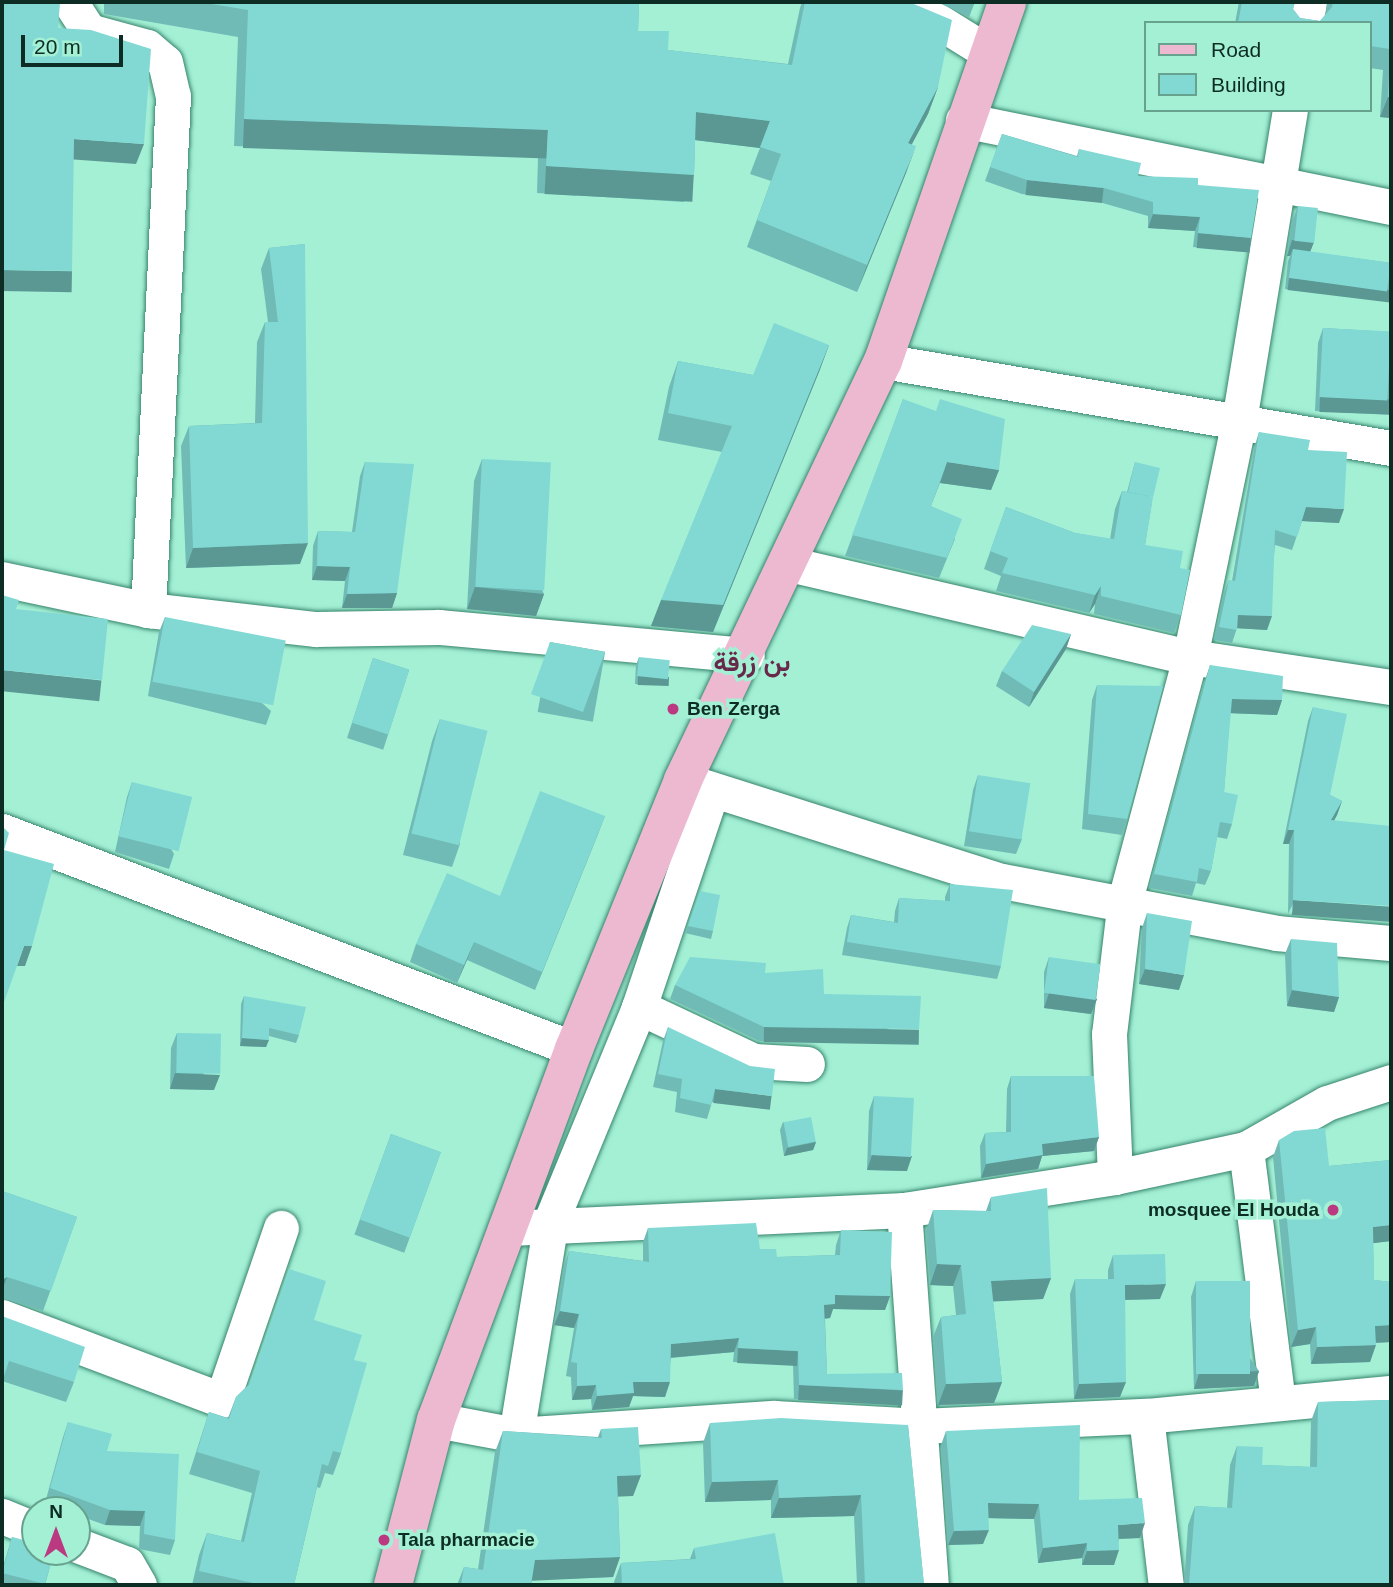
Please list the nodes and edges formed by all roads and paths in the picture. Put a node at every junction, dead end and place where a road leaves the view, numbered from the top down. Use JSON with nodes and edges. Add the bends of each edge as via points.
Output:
{"nodes":[{"id":1,"x":70,"y":2,"type":"edge"},
{"id":2,"x":883,"y":2,"type":"edge"},
{"id":3,"x":1007,"y":2,"type":"edge"},
{"id":4,"x":1309,"y":2,"type":"edge"},
{"id":5,"x":1305,"y":21,"type":"edge"},
{"id":6,"x":986,"y":51,"type":"junction"},
{"id":7,"x":1290,"y":112,"type":"edge"},
{"id":8,"x":963,"y":120,"type":"junction"},
{"id":9,"x":1277,"y":188,"type":"junction"},
{"id":10,"x":1391,"y":207,"type":"edge"},
{"id":11,"x":883,"y":361,"type":"junction"},
{"id":12,"x":1239,"y":421,"type":"junction"},
{"id":13,"x":1391,"y":448,"type":"edge"},
{"id":14,"x":789,"y":564,"type":"junction"},
{"id":15,"x":2,"y":579,"type":"edge"},
{"id":16,"x":148,"y":610,"type":"junction"},
{"id":17,"x":747,"y":655,"type":"junction"},
{"id":18,"x":1190,"y":657,"type":"junction"},
{"id":19,"x":1391,"y":687,"type":"edge"},
{"id":20,"x":697,"y":785,"type":"junction"},
{"id":21,"x":2,"y":831,"type":"edge"},
{"id":22,"x":1125,"y":900,"type":"junction"},
{"id":23,"x":1391,"y":943,"type":"edge"},
{"id":24,"x":639,"y":1007,"type":"junction"},
{"id":25,"x":574,"y":1049,"type":"junction"},
{"id":26,"x":807,"y":1064,"type":"dead end"},
{"id":27,"x":1391,"y":1082,"type":"edge"},
{"id":28,"x":1246,"y":1149,"type":"junction"},
{"id":29,"x":1115,"y":1177,"type":"junction"},
{"id":30,"x":904,"y":1210,"type":"junction"},
{"id":31,"x":551,"y":1221,"type":"junction"},
{"id":32,"x":281,"y":1228,"type":"dead end"},
{"id":33,"x":510,"y":1228,"type":"junction"},
{"id":34,"x":2,"y":1317,"type":"edge"},
{"id":35,"x":1391,"y":1394,"type":"edge"},
{"id":36,"x":1278,"y":1402,"type":"junction"},
{"id":37,"x":1146,"y":1416,"type":"junction"},
{"id":38,"x":436,"y":1420,"type":"junction"},
{"id":39,"x":922,"y":1426,"type":"junction"},
{"id":40,"x":516,"y":1435,"type":"junction"},
{"id":41,"x":2,"y":1516,"type":"edge"},
{"id":42,"x":21,"y":1523,"type":"edge"},
{"id":43,"x":91,"y":1550,"type":"edge"},
{"id":44,"x":139,"y":1585,"type":"edge"},
{"id":45,"x":393,"y":1585,"type":"edge"},
{"id":46,"x":931,"y":1585,"type":"edge"},
{"id":47,"x":1166,"y":1585,"type":"edge"}],
"edges":[{"from":1,"to":16,"type":"street","via":[[89,31],[146,47],[164,62],[173,96]]},
{"from":2,"to":6,"type":"street","via":[[933,19]]},
{"from":3,"to":6,"type":"main road"},
{"from":4,"to":5,"type":"street"},
{"from":6,"to":8,"type":"main road"},
{"from":7,"to":9,"type":"street"},
{"from":8,"to":9,"type":"street"},
{"from":8,"to":11,"type":"main road"},
{"from":9,"to":10,"type":"street"},
{"from":9,"to":12,"type":"street"},
{"from":11,"to":12,"type":"street"},
{"from":11,"to":14,"type":"main road"},
{"from":12,"to":13,"type":"street"},
{"from":12,"to":18,"type":"street"},
{"from":14,"to":17,"type":"main road"},
{"from":14,"to":18,"type":"street"},
{"from":15,"to":16,"type":"street"},
{"from":16,"to":17,"type":"street","via":[[316,629],[439,627]]},
{"from":17,"to":20,"type":"main road"},
{"from":18,"to":19,"type":"street"},
{"from":18,"to":22,"type":"street"},
{"from":20,"to":22,"type":"street","via":[[1002,881]]},
{"from":20,"to":24,"type":"street"},
{"from":20,"to":25,"type":"main road"},
{"from":21,"to":25,"type":"street"},
{"from":22,"to":23,"type":"street","via":[[1276,933]]},
{"from":22,"to":29,"type":"street","via":[[1109,1034]]},
{"from":24,"to":26,"type":"street","via":[[754,1061]]},
{"from":24,"to":31,"type":"street"},
{"from":25,"to":33,"type":"main road"},
{"from":27,"to":28,"type":"street","via":[[1327,1103]]},
{"from":28,"to":29,"type":"street"},
{"from":28,"to":36,"type":"street"},
{"from":29,"to":30,"type":"street"},
{"from":30,"to":31,"type":"street"},
{"from":30,"to":39,"type":"street"},
{"from":31,"to":33,"type":"street"},
{"from":31,"to":40,"type":"street"},
{"from":32,"to":34,"type":"street","via":[[222,1400]]},
{"from":33,"to":38,"type":"main road"},
{"from":35,"to":36,"type":"street"},
{"from":36,"to":37,"type":"street"},
{"from":37,"to":39,"type":"street"},
{"from":37,"to":47,"type":"street"},
{"from":38,"to":40,"type":"street"},
{"from":38,"to":45,"type":"main road"},
{"from":39,"to":40,"type":"street","via":[[775,1418]]},
{"from":39,"to":46,"type":"street"},
{"from":41,"to":42,"type":"street"},
{"from":43,"to":44,"type":"street","via":[[127,1564]]}]}
